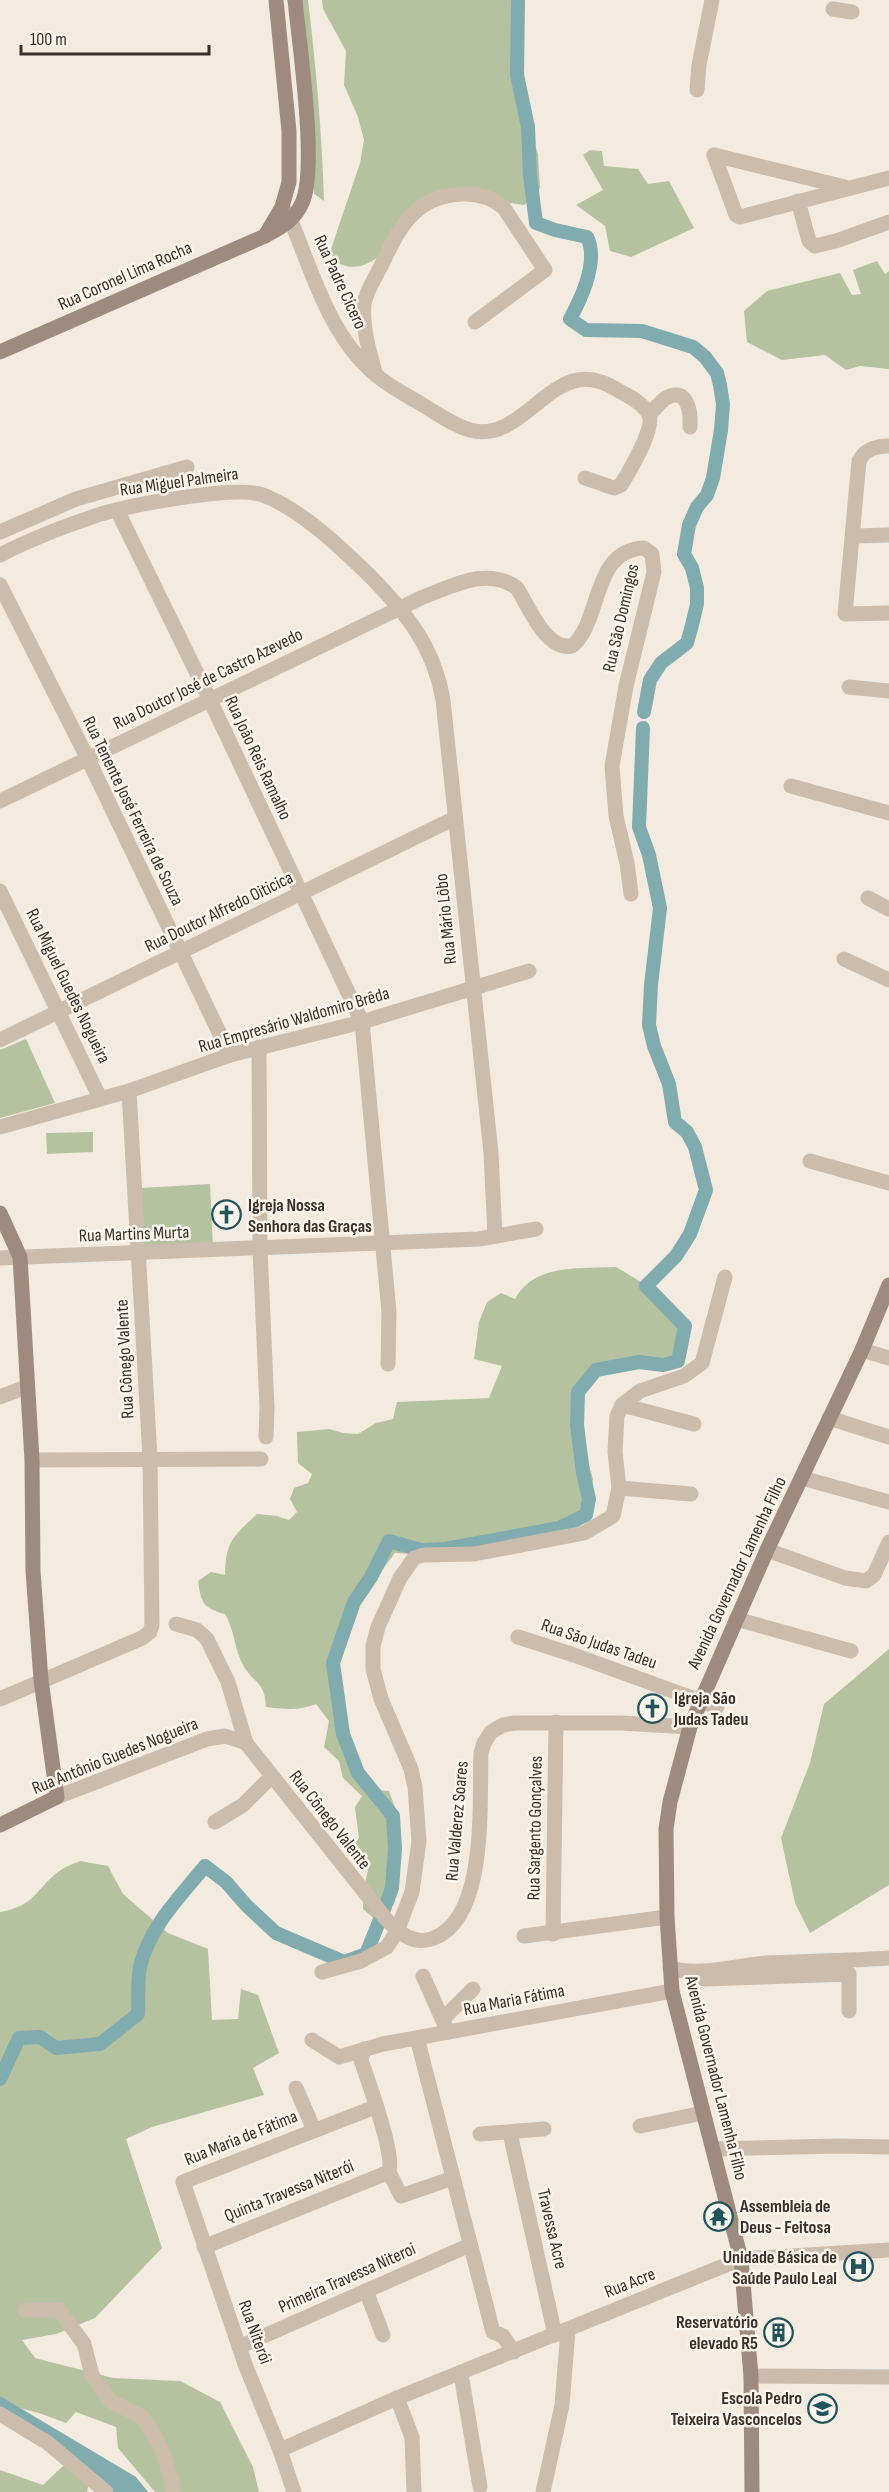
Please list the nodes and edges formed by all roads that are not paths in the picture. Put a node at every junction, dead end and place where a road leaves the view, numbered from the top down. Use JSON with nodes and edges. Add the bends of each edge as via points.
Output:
{"nodes":[{"id":1,"x":276,"y":0,"type":"edge"},
{"id":2,"x":295,"y":0,"type":"edge"},
{"id":3,"x":712,"y":0,"type":"edge"},
{"id":4,"x":833,"y":9,"type":"dead end"},
{"id":5,"x":852,"y":12,"type":"dead end"},
{"id":6,"x":697,"y":90,"type":"dead end"},
{"id":7,"x":889,"y":178,"type":"edge"},
{"id":8,"x":847,"y":188,"type":"junction"},
{"id":9,"x":798,"y":201,"type":"junction"},
{"id":10,"x":282,"y":207,"type":"junction"},
{"id":11,"x":291,"y":221,"type":"junction"},
{"id":12,"x":889,"y":222,"type":"edge"},
{"id":13,"x":265,"y":236,"type":"junction"},
{"id":14,"x":475,"y":322,"type":"dead end"},
{"id":15,"x":0,"y":352,"type":"edge"},
{"id":16,"x":376,"y":375,"type":"junction"},
{"id":17,"x":649,"y":415,"type":"junction"},
{"id":18,"x":690,"y":427,"type":"dead end"},
{"id":19,"x":889,"y":446,"type":"edge"},
{"id":20,"x":187,"y":467,"type":"dead end"},
{"id":21,"x":585,"y":478,"type":"dead end"},
{"id":22,"x":117,"y":510,"type":"junction"},
{"id":23,"x":0,"y":532,"type":"edge"},
{"id":24,"x":889,"y":535,"type":"edge"},
{"id":25,"x":853,"y":536,"type":"junction"},
{"id":26,"x":0,"y":555,"type":"edge"},
{"id":27,"x":0,"y":585,"type":"edge"},
{"id":28,"x":401,"y":608,"type":"junction"},
{"id":29,"x":889,"y":613,"type":"edge"},
{"id":30,"x":849,"y":687,"type":"dead end"},
{"id":31,"x":889,"y":691,"type":"edge"},
{"id":32,"x":210,"y":700,"type":"junction"},
{"id":33,"x":88,"y":759,"type":"junction"},
{"id":34,"x":791,"y":786,"type":"dead end"},
{"id":35,"x":0,"y":801,"type":"edge"},
{"id":36,"x":889,"y":813,"type":"edge"},
{"id":37,"x":455,"y":818,"type":"junction"},
{"id":38,"x":0,"y":891,"type":"edge"},
{"id":39,"x":300,"y":894,"type":"junction"},
{"id":40,"x":632,"y":894,"type":"dead end"},
{"id":41,"x":868,"y":898,"type":"dead end"},
{"id":42,"x":889,"y":909,"type":"edge"},
{"id":43,"x":180,"y":952,"type":"junction"},
{"id":44,"x":844,"y":959,"type":"dead end"},
{"id":45,"x":529,"y":971,"type":"dead end"},
{"id":46,"x":889,"y":980,"type":"edge"},
{"id":47,"x":473,"y":987,"type":"junction"},
{"id":48,"x":58,"y":1012,"type":"junction"},
{"id":49,"x":362,"y":1022,"type":"junction"},
{"id":50,"x":0,"y":1040,"type":"edge"},
{"id":51,"x":259,"y":1047,"type":"junction"},
{"id":52,"x":230,"y":1055,"type":"junction"},
{"id":53,"x":129,"y":1091,"type":"junction"},
{"id":54,"x":100,"y":1098,"type":"junction"},
{"id":55,"x":0,"y":1127,"type":"edge"},
{"id":56,"x":810,"y":1161,"type":"dead end"},
{"id":57,"x":889,"y":1183,"type":"edge"},
{"id":58,"x":0,"y":1213,"type":"edge"},
{"id":59,"x":536,"y":1229,"type":"dead end"},
{"id":60,"x":495,"y":1236,"type":"junction"},
{"id":61,"x":381,"y":1243,"type":"junction"},
{"id":62,"x":260,"y":1249,"type":"junction"},
{"id":63,"x":138,"y":1254,"type":"junction"},
{"id":64,"x":20,"y":1257,"type":"junction"},
{"id":65,"x":0,"y":1258,"type":"edge"},
{"id":66,"x":725,"y":1277,"type":"dead end"},
{"id":67,"x":889,"y":1285,"type":"edge"},
{"id":68,"x":862,"y":1350,"type":"junction"},
{"id":69,"x":889,"y":1358,"type":"edge"},
{"id":70,"x":388,"y":1364,"type":"dead end"},
{"id":71,"x":26,"y":1387,"type":"junction"},
{"id":72,"x":0,"y":1397,"type":"edge"},
{"id":73,"x":622,"y":1405,"type":"junction"},
{"id":74,"x":829,"y":1418,"type":"junction"},
{"id":75,"x":694,"y":1424,"type":"dead end"},
{"id":76,"x":266,"y":1437,"type":"dead end"},
{"id":77,"x":889,"y":1437,"type":"edge"},
{"id":78,"x":150,"y":1458,"type":"junction"},
{"id":79,"x":261,"y":1459,"type":"dead end"},
{"id":80,"x":32,"y":1460,"type":"junction"},
{"id":81,"x":802,"y":1478,"type":"junction"},
{"id":82,"x":619,"y":1488,"type":"junction"},
{"id":83,"x":691,"y":1494,"type":"dead end"},
{"id":84,"x":889,"y":1502,"type":"edge"},
{"id":85,"x":889,"y":1542,"type":"edge"},
{"id":86,"x":767,"y":1550,"type":"junction"},
{"id":87,"x":736,"y":1619,"type":"junction"},
{"id":88,"x":176,"y":1624,"type":"dead end"},
{"id":89,"x":518,"y":1637,"type":"dead end"},
{"id":90,"x":851,"y":1651,"type":"dead end"},
{"id":91,"x":41,"y":1680,"type":"junction"},
{"id":92,"x":0,"y":1699,"type":"edge"},
{"id":93,"x":700,"y":1701,"type":"junction"},
{"id":94,"x":717,"y":1707,"type":"dead end"},
{"id":95,"x":556,"y":1722,"type":"junction"},
{"id":96,"x":690,"y":1727,"type":"junction"},
{"id":97,"x":246,"y":1743,"type":"junction"},
{"id":98,"x":271,"y":1777,"type":"junction"},
{"id":99,"x":57,"y":1797,"type":"junction"},
{"id":100,"x":215,"y":1822,"type":"dead end"},
{"id":101,"x":0,"y":1825,"type":"edge"},
{"id":102,"x":667,"y":1917,"type":"junction"},
{"id":103,"x":397,"y":1931,"type":"junction"},
{"id":104,"x":553,"y":1934,"type":"junction"},
{"id":105,"x":524,"y":1936,"type":"dead end"},
{"id":106,"x":889,"y":1958,"type":"edge"},
{"id":107,"x":322,"y":1972,"type":"dead end"},
{"id":108,"x":423,"y":1976,"type":"dead end"},
{"id":109,"x":671,"y":1980,"type":"junction"},
{"id":110,"x":473,"y":1989,"type":"dead end"},
{"id":111,"x":849,"y":2011,"type":"dead end"},
{"id":112,"x":446,"y":2025,"type":"junction"},
{"id":113,"x":417,"y":2038,"type":"junction"},
{"id":114,"x":312,"y":2040,"type":"dead end"},
{"id":115,"x":364,"y":2049,"type":"junction"},
{"id":116,"x":296,"y":2088,"type":"dead end"},
{"id":117,"x":375,"y":2107,"type":"junction"},
{"id":118,"x":703,"y":2113,"type":"junction"},
{"id":119,"x":640,"y":2126,"type":"dead end"},
{"id":120,"x":544,"y":2129,"type":"dead end"},
{"id":121,"x":314,"y":2130,"type":"junction"},
{"id":122,"x":510,"y":2133,"type":"junction"},
{"id":123,"x":480,"y":2134,"type":"dead end"},
{"id":124,"x":889,"y":2147,"type":"edge"},
{"id":125,"x":713,"y":2149,"type":"junction"},
{"id":126,"x":389,"y":2172,"type":"junction"},
{"id":127,"x":453,"y":2178,"type":"junction"},
{"id":128,"x":183,"y":2182,"type":"joint"},
{"id":129,"x":470,"y":2245,"type":"junction"},
{"id":130,"x":204,"y":2247,"type":"junction"},
{"id":131,"x":889,"y":2250,"type":"edge"},
{"id":132,"x":741,"y":2259,"type":"junction"},
{"id":133,"x":366,"y":2290,"type":"junction"},
{"id":134,"x":25,"y":2310,"type":"dead end"},
{"id":135,"x":562,"y":2332,"type":"junction"},
{"id":136,"x":383,"y":2336,"type":"dead end"},
{"id":137,"x":239,"y":2347,"type":"junction"},
{"id":138,"x":514,"y":2352,"type":"junction"},
{"id":139,"x":461,"y":2374,"type":"junction"},
{"id":140,"x":751,"y":2376,"type":"junction"},
{"id":141,"x":889,"y":2377,"type":"edge"},
{"id":142,"x":397,"y":2398,"type":"junction"},
{"id":143,"x":0,"y":2414,"type":"edge"},
{"id":144,"x":280,"y":2450,"type":"junction"},
{"id":145,"x":480,"y":2487,"type":"dead end"},
{"id":146,"x":106,"y":2492,"type":"edge"},
{"id":147,"x":173,"y":2492,"type":"edge"},
{"id":148,"x":294,"y":2492,"type":"edge"},
{"id":149,"x":414,"y":2492,"type":"edge"},
{"id":150,"x":543,"y":2492,"type":"edge"},
{"id":151,"x":752,"y":2492,"type":"edge"}],
"edges":[{"from":1,"to":10,"type":"street","via":[[290,157],[289,183]]},
{"from":2,"to":11,"type":"street","via":[[308,136],[308,185]]},
{"from":3,"to":6,"type":"street"},
{"from":4,"to":5,"type":"street"},
{"from":7,"to":8,"type":"street"},
{"from":8,"to":9,"type":"street"},
{"from":8,"to":9,"type":"street","via":[[714,154],[738,217]]},
{"from":9,"to":12,"type":"street","via":[[809,241],[819,246]]},
{"from":10,"to":11,"type":"street","name":"Rua Padre Cícero"},
{"from":10,"to":13,"type":"street"},
{"from":11,"to":13,"type":"street","name":"Rua Coronel Lima Rocha"},
{"from":11,"to":16,"type":"street","name":"Rua Padre Cícero","via":[[337,328],[348,346]]},
{"from":13,"to":15,"type":"street","name":"Rua Coronel Lima Rocha"},
{"from":14,"to":16,"type":"street","via":[[544,270],[504,208],[495,201],[469,194],[454,195],[414,213],[392,244],[366,295],[366,332]]},
{"from":16,"to":17,"type":"street","name":"Rua Padre Cícero","via":[[449,420],[483,432],[500,428],[565,384],[578,380],[605,383],[637,402]]},
{"from":17,"to":18,"type":"street","via":[[665,399],[674,396],[688,402]]},
{"from":17,"to":21,"type":"street","via":[[650,428],[621,485],[614,488]]},
{"from":19,"to":25,"type":"street","via":[[875,447],[859,461]]},
{"from":20,"to":23,"type":"street","name":"Rua Miguel Palmeira","via":[[76,499]]},
{"from":22,"to":26,"type":"street","name":"Rua Miguel Palmeira"},
{"from":22,"to":28,"type":"street","name":"Rua Miguel Palmeira","via":[[202,495],[246,491],[260,494],[294,511],[349,556]]},
{"from":22,"to":32,"type":"street","name":"Rua João Reis Ramalho"},
{"from":24,"to":25,"type":"street"},
{"from":25,"to":29,"type":"street","via":[[845,614]]},
{"from":27,"to":33,"type":"street","name":"Rua Tenente José Ferreira de Souza"},
{"from":28,"to":32,"type":"street","name":"Rua Doutor José de Castro Azevedo"},
{"from":28,"to":37,"type":"street","name":"Rua Mário Lôbo","via":[[420,636],[439,678]]},
{"from":28,"to":40,"type":"street","name":"Rua São Domingos","via":[[466,580],[497,577],[517,588],[548,639],[560,646],[572,646],[580,638],[611,566],[632,550],[649,550],[655,561],[654,572],[626,686],[612,766],[616,816]]},
{"from":30,"to":31,"type":"street"},
{"from":32,"to":33,"type":"street","name":"Rua Doutor José de Castro Azevedo"},
{"from":32,"to":39,"type":"street","name":"Rua João Reis Ramalho"},
{"from":33,"to":35,"type":"street","name":"Rua Doutor José de Castro Azevedo"},
{"from":33,"to":43,"type":"street","name":"Rua Tenente José Ferreira de Souza"},
{"from":34,"to":36,"type":"street"},
{"from":37,"to":39,"type":"street","name":"Rua Doutor Alfredo Oiticica"},
{"from":37,"to":47,"type":"street","name":"Rua Mário Lôbo"},
{"from":38,"to":48,"type":"street","name":"Rua Miguel Guedes Nogueira"},
{"from":39,"to":43,"type":"street","name":"Rua Doutor Alfredo Oiticica"},
{"from":39,"to":49,"type":"street","name":"Rua João Reis Ramalho"},
{"from":41,"to":42,"type":"street"},
{"from":43,"to":48,"type":"street","name":"Rua Doutor Alfredo Oiticica"},
{"from":43,"to":52,"type":"street","name":"Rua Tenente José Ferreira de Souza"},
{"from":44,"to":46,"type":"street"},
{"from":45,"to":47,"type":"street","name":"Rua Empresário Waldomiro Brêda"},
{"from":47,"to":49,"type":"street","name":"Rua Empresário Waldomiro Brêda"},
{"from":47,"to":60,"type":"street","name":"Rua Mário Lôbo","via":[[491,1153]]},
{"from":48,"to":50,"type":"street","name":"Rua Doutor Alfredo Oiticica"},
{"from":48,"to":54,"type":"street","name":"Rua Miguel Guedes Nogueira"},
{"from":49,"to":51,"type":"street","name":"Rua Empresário Waldomiro Brêda"},
{"from":49,"to":61,"type":"street"},
{"from":51,"to":52,"type":"street","name":"Rua Empresário Waldomiro Brêda"},
{"from":51,"to":62,"type":"street"},
{"from":52,"to":53,"type":"street","name":"Rua Empresário Waldomiro Brêda"},
{"from":53,"to":54,"type":"street","name":"Rua Empresário Waldomiro Brêda"},
{"from":53,"to":63,"type":"street","name":"Rua Cônego Valente"},
{"from":54,"to":55,"type":"street","name":"Rua Empresário Waldomiro Brêda"},
{"from":56,"to":57,"type":"street"},
{"from":58,"to":64,"type":"street"},
{"from":59,"to":60,"type":"street","name":"Rua Martins Murta"},
{"from":60,"to":61,"type":"street","name":"Rua Martins Murta"},
{"from":61,"to":62,"type":"street","name":"Rua Martins Murta"},
{"from":61,"to":70,"type":"street","via":[[389,1312]]},
{"from":62,"to":63,"type":"street","name":"Rua Martins Murta"},
{"from":62,"to":76,"type":"street"},
{"from":63,"to":64,"type":"street","name":"Rua Martins Murta"},
{"from":63,"to":78,"type":"street","name":"Rua Cônego Valente"},
{"from":64,"to":65,"type":"street","name":"Rua Martins Murta"},
{"from":64,"to":71,"type":"street"},
{"from":66,"to":73,"type":"street","via":[[702,1363],[684,1376],[640,1391]]},
{"from":67,"to":68,"type":"street","name":"Avenida Governador Lamenha Filho"},
{"from":68,"to":69,"type":"street"},
{"from":68,"to":74,"type":"street","name":"Avenida Governador Lamenha Filho"},
{"from":71,"to":72,"type":"street"},
{"from":71,"to":80,"type":"street"},
{"from":73,"to":75,"type":"street"},
{"from":73,"to":82,"type":"street","via":[[617,1416],[616,1443]]},
{"from":74,"to":77,"type":"street"},
{"from":74,"to":81,"type":"street","name":"Avenida Governador Lamenha Filho"},
{"from":78,"to":79,"type":"street"},
{"from":78,"to":80,"type":"street"},
{"from":78,"to":91,"type":"street","name":"Rua Cônego Valente","via":[[150,1632]]},
{"from":80,"to":91,"type":"street","via":[[33,1571]]},
{"from":81,"to":84,"type":"street"},
{"from":81,"to":86,"type":"street","name":"Avenida Governador Lamenha Filho"},
{"from":82,"to":83,"type":"street"},
{"from":82,"to":103,"type":"street","via":[[613,1516],[584,1533],[474,1554],[423,1555],[414,1558],[400,1578],[373,1646],[373,1669],[381,1699],[411,1769],[419,1810],[412,1892]]},
{"from":85,"to":86,"type":"street","via":[[874,1575],[866,1581],[845,1578]]},
{"from":86,"to":87,"type":"street","name":"Avenida Governador Lamenha Filho"},
{"from":87,"to":90,"type":"street"},
{"from":87,"to":93,"type":"street","name":"Avenida Governador Lamenha Filho"},
{"from":88,"to":97,"type":"street","name":"Rua Cônego Valente","via":[[197,1630],[207,1639],[228,1682]]},
{"from":89,"to":93,"type":"street","name":"Rua São Judas Tadeu"},
{"from":91,"to":92,"type":"street"},
{"from":91,"to":99,"type":"street"},
{"from":93,"to":94,"type":"street","name":"Rua São Judas Tadeu"},
{"from":93,"to":96,"type":"street","name":"Avenida Governador Lamenha Filho"},
{"from":95,"to":96,"type":"street","name":"Rua Valderez Soares"},
{"from":95,"to":103,"type":"street","name":"Rua Valderez Soares","via":[[515,1723],[496,1729],[487,1737],[482,1754],[476,1862],[467,1905],[443,1934],[430,1939],[417,1940]]},
{"from":95,"to":104,"type":"street","name":"Rua Sargento Gonçalves"},
{"from":96,"to":102,"type":"street","name":"Avenida Governador Lamenha Filho","via":[[666,1829]]},
{"from":97,"to":98,"type":"street","name":"Rua Cônego Valente"},
{"from":97,"to":99,"type":"street","name":"Rua Antônio Guedes Nogueira","via":[[225,1736],[207,1739]]},
{"from":98,"to":100,"type":"street","via":[[243,1805]]},
{"from":98,"to":103,"type":"street","name":"Rua Cônego Valente"},
{"from":99,"to":101,"type":"street","name":"Rua Antônio Guedes Nogueira"},
{"from":102,"to":104,"type":"street"},
{"from":102,"to":109,"type":"street","name":"Avenida Governador Lamenha Filho"},
{"from":103,"to":107,"type":"street","via":[[378,1954]]},
{"from":104,"to":105,"type":"street"},
{"from":106,"to":109,"type":"street","via":[[681,1971]]},
{"from":108,"to":112,"type":"street"},
{"from":109,"to":111,"type":"street","via":[[849,1974]]},
{"from":109,"to":112,"type":"street","name":"Rua Maria Fátima"},
{"from":109,"to":118,"type":"street","name":"Avenida Governador Lamenha Filho"},
{"from":110,"to":112,"type":"street"},
{"from":112,"to":113,"type":"street","name":"Rua Maria Fátima"},
{"from":113,"to":115,"type":"street","name":"Rua Maria Fátima"},
{"from":113,"to":127,"type":"street"},
{"from":114,"to":115,"type":"street","via":[[339,2056]]},
{"from":115,"to":117,"type":"street","via":[[361,2060]]},
{"from":116,"to":121,"type":"street","name":"Rua Maria de Fátima"},
{"from":117,"to":121,"type":"street","name":"Rua Maria de Fátima"},
{"from":117,"to":126,"type":"street","via":[[391,2164]]},
{"from":118,"to":119,"type":"street"},
{"from":118,"to":125,"type":"street","name":"Avenida Governador Lamenha Filho"},
{"from":120,"to":122,"type":"street"},
{"from":121,"to":128,"type":"street","name":"Rua Maria de Fátima"},
{"from":122,"to":123,"type":"street"},
{"from":122,"to":135,"type":"street","name":"Travessa Acre"},
{"from":124,"to":125,"type":"street"},
{"from":125,"to":132,"type":"street","name":"Avenida Governador Lamenha Filho"},
{"from":126,"to":127,"type":"street","via":[[400,2196]]},
{"from":126,"to":130,"type":"street","name":"Quinta Travessa Niterói"},
{"from":127,"to":129,"type":"street"},
{"from":128,"to":130,"type":"street","name":"Rua Niterói"},
{"from":129,"to":133,"type":"street","name":"Primeira Travessa Niteroi"},
{"from":129,"to":138,"type":"street","via":[[493,2332],[503,2336]]},
{"from":130,"to":137,"type":"street","name":"Rua Niterói"},
{"from":131,"to":132,"type":"street","name":"Rua Acre"},
{"from":132,"to":135,"type":"street","name":"Rua Acre"},
{"from":132,"to":140,"type":"street","name":"Avenida Governador Lamenha Filho"},
{"from":133,"to":136,"type":"street"},
{"from":133,"to":137,"type":"street","name":"Primeira Travessa Niteroi"},
{"from":134,"to":147,"type":"street","via":[[59,2310],[84,2344],[92,2375],[110,2401],[142,2417],[160,2445]]},
{"from":135,"to":138,"type":"street","name":"Rua Acre"},
{"from":135,"to":150,"type":"street","name":"Travessa Acre","via":[[562,2405]]},
{"from":137,"to":144,"type":"street","name":"Rua Niterói"},
{"from":138,"to":139,"type":"street","name":"Rua Acre"},
{"from":139,"to":142,"type":"street","name":"Rua Acre"},
{"from":139,"to":145,"type":"street"},
{"from":140,"to":141,"type":"street"},
{"from":140,"to":151,"type":"street","name":"Avenida Governador Lamenha Filho"},
{"from":142,"to":144,"type":"street","name":"Rua Acre"},
{"from":142,"to":149,"type":"street","via":[[412,2437]]},
{"from":143,"to":146,"type":"street","via":[[48,2443]]},
{"from":144,"to":148,"type":"street","name":"Rua Niterói"}]}
